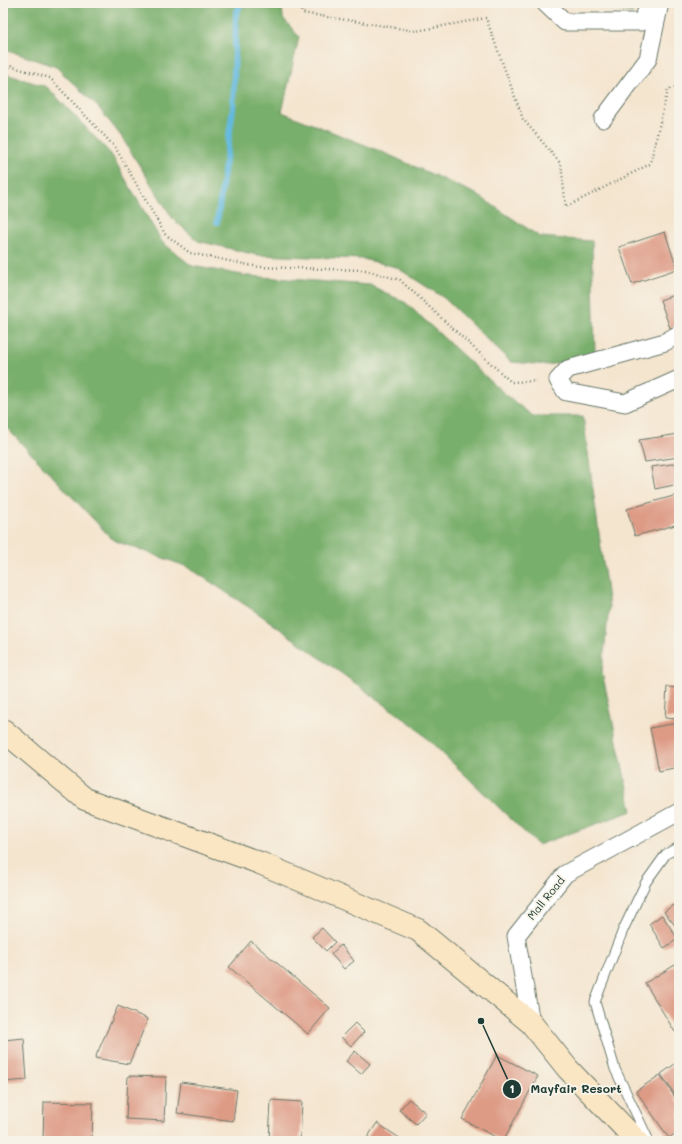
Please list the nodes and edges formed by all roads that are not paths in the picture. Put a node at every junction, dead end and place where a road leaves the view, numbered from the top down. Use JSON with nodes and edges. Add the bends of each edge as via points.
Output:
{"nodes":[{"id":1,"x":544,"y":3,"type":"edge"},
{"id":2,"x":651,"y":3,"type":"edge"},
{"id":3,"x":660,"y":3,"type":"edge"},
{"id":4,"x":603,"y":119,"type":"dead end"},
{"id":5,"x":679,"y":334,"type":"edge"},
{"id":6,"x":679,"y":379,"type":"edge"},
{"id":7,"x":3,"y":730,"type":"edge"},
{"id":8,"x":679,"y":812,"type":"edge"},
{"id":9,"x":679,"y":847,"type":"edge"},
{"id":10,"x":531,"y":1023,"type":"junction"},
{"id":11,"x":637,"y":1141,"type":"edge"},
{"id":12,"x":648,"y":1141,"type":"edge"}],
"edges":[{"from":1,"to":2,"type":"street","via":[[565,22],[641,22]]},
{"from":3,"to":4,"type":"street","via":[[648,59]]},
{"from":5,"to":6,"type":"street","via":[[665,342],[568,369],[558,380],[566,392],[625,403]]},
{"from":7,"to":10,"type":"main road","via":[[85,799],[260,863],[418,930]]},
{"from":8,"to":10,"type":"street","name":"Mall Road","via":[[565,874],[516,936]]},
{"from":9,"to":12,"type":"lane","via":[[666,854],[646,882],[623,930],[595,1002],[615,1070]]},
{"from":10,"to":11,"type":"main road","via":[[568,1069]]}]}
